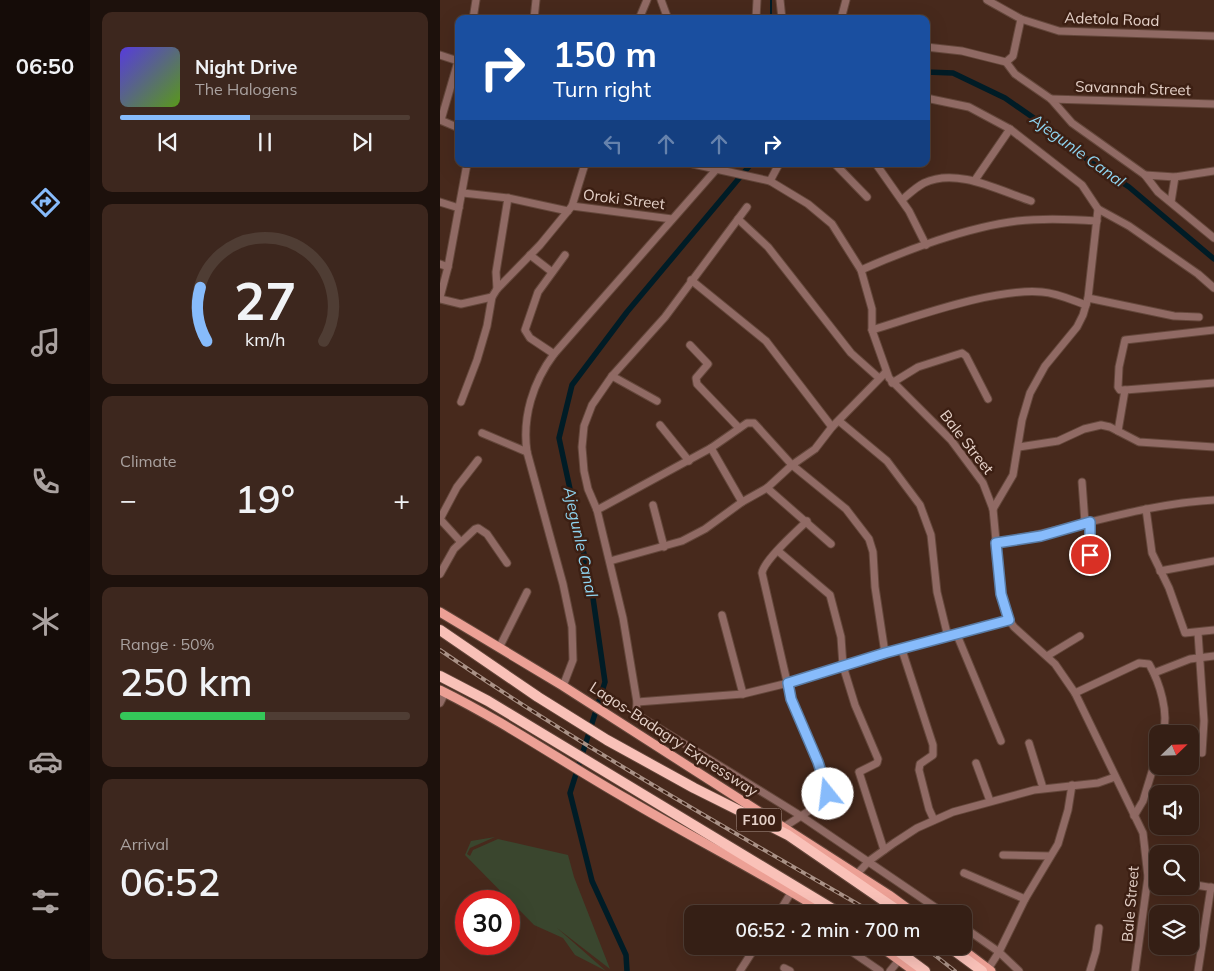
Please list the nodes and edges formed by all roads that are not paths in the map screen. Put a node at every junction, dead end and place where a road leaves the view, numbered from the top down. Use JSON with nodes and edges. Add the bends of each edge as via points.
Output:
{"nodes":[{"id":1,"x":476,"y":0,"type":"edge"},
{"id":2,"x":536,"y":0,"type":"edge"},
{"id":3,"x":647,"y":0,"type":"edge"},
{"id":4,"x":661,"y":0,"type":"edge"},
{"id":5,"x":757,"y":0,"type":"edge"},
{"id":6,"x":780,"y":0,"type":"edge"},
{"id":7,"x":846,"y":0,"type":"edge"},
{"id":8,"x":987,"y":0,"type":"edge"},
{"id":9,"x":474,"y":15,"type":"edge"},
{"id":10,"x":534,"y":15,"type":"edge"},
{"id":11,"x":640,"y":15,"type":"edge"},
{"id":12,"x":667,"y":15,"type":"edge"},
{"id":13,"x":756,"y":15,"type":"edge"},
{"id":14,"x":782,"y":15,"type":"edge"},
{"id":15,"x":842,"y":15,"type":"edge"},
{"id":16,"x":1020,"y":19,"type":"junction"},
{"id":17,"x":1214,"y":36,"type":"edge"},
{"id":18,"x":930,"y":47,"type":"edge"},
{"id":19,"x":440,"y":55,"type":"edge"},
{"id":20,"x":455,"y":62,"type":"edge"},
{"id":21,"x":1006,"y":62,"type":"junction"},
{"id":22,"x":455,"y":73,"type":"edge"},
{"id":23,"x":930,"y":99,"type":"edge"},
{"id":24,"x":1050,"y":99,"type":"junction"},
{"id":25,"x":1214,"y":104,"type":"edge"},
{"id":26,"x":440,"y":120,"type":"edge"},
{"id":27,"x":455,"y":126,"type":"edge"},
{"id":28,"x":1010,"y":129,"type":"junction"},
{"id":29,"x":467,"y":167,"type":"edge"},
{"id":30,"x":584,"y":167,"type":"edge"},
{"id":31,"x":777,"y":167,"type":"edge"},
{"id":32,"x":837,"y":167,"type":"edge"},
{"id":33,"x":878,"y":167,"type":"edge"},
{"id":34,"x":721,"y":168,"type":"edge"},
{"id":35,"x":1214,"y":171,"type":"edge"},
{"id":36,"x":1145,"y":175,"type":"junction"},
{"id":37,"x":1175,"y":176,"type":"junction"},
{"id":38,"x":767,"y":180,"type":"junction"},
{"id":39,"x":975,"y":180,"type":"junction"},
{"id":40,"x":463,"y":193,"type":"junction"},
{"id":41,"x":867,"y":196,"type":"dead end"},
{"id":42,"x":508,"y":198,"type":"junction"},
{"id":43,"x":902,"y":200,"type":"junction"},
{"id":44,"x":1031,"y":201,"type":"dead end"},
{"id":45,"x":440,"y":202,"type":"edge"},
{"id":46,"x":1171,"y":202,"type":"junction"},
{"id":47,"x":746,"y":207,"type":"dead end"},
{"id":48,"x":459,"y":208,"type":"junction"},
{"id":49,"x":570,"y":209,"type":"junction"},
{"id":50,"x":1098,"y":209,"type":"junction"},
{"id":51,"x":672,"y":219,"type":"junction"},
{"id":52,"x":738,"y":219,"type":"junction"},
{"id":53,"x":1097,"y":221,"type":"junction"},
{"id":54,"x":1214,"y":238,"type":"edge"},
{"id":55,"x":926,"y":245,"type":"junction"},
{"id":56,"x":565,"y":255,"type":"dead end"},
{"id":57,"x":530,"y":256,"type":"junction"},
{"id":58,"x":440,"y":264,"type":"edge"},
{"id":59,"x":448,"y":267,"type":"junction"},
{"id":60,"x":861,"y":270,"type":"junction"},
{"id":61,"x":552,"y":272,"type":"junction"},
{"id":62,"x":692,"y":280,"type":"junction"},
{"id":63,"x":1214,"y":288,"type":"edge"},
{"id":64,"x":497,"y":289,"type":"junction"},
{"id":65,"x":492,"y":297,"type":"junction"},
{"id":66,"x":440,"y":298,"type":"edge"},
{"id":67,"x":1087,"y":301,"type":"junction"},
{"id":68,"x":1199,"y":317,"type":"dead end"},
{"id":69,"x":872,"y":330,"type":"junction"},
{"id":70,"x":1214,"y":330,"type":"edge"},
{"id":71,"x":690,"y":345,"type":"dead end"},
{"id":72,"x":554,"y":354,"type":"junction"},
{"id":73,"x":886,"y":372,"type":"junction"},
{"id":74,"x":612,"y":376,"type":"junction"},
{"id":75,"x":879,"y":378,"type":"junction"},
{"id":76,"x":892,"y":383,"type":"junction"},
{"id":77,"x":1214,"y":383,"type":"edge"},
{"id":78,"x":1125,"y":390,"type":"junction"},
{"id":79,"x":988,"y":399,"type":"dead end"},
{"id":80,"x":657,"y":401,"type":"dead end"},
{"id":81,"x":461,"y":402,"type":"dead end"},
{"id":82,"x":840,"y":421,"type":"junction"},
{"id":83,"x":660,"y":425,"type":"dead end"},
{"id":84,"x":832,"y":427,"type":"junction"},
{"id":85,"x":739,"y":428,"type":"junction"},
{"id":86,"x":1118,"y":432,"type":"junction"},
{"id":87,"x":482,"y":433,"type":"dead end"},
{"id":88,"x":1019,"y":446,"type":"junction"},
{"id":89,"x":1214,"y":447,"type":"edge"},
{"id":90,"x":711,"y":448,"type":"junction"},
{"id":91,"x":528,"y":452,"type":"junction"},
{"id":92,"x":478,"y":460,"type":"dead end"},
{"id":93,"x":689,"y":460,"type":"junction"},
{"id":94,"x":792,"y":464,"type":"junction"},
{"id":95,"x":1082,"y":482,"type":"dead end"},
{"id":96,"x":767,"y":488,"type":"junction"},
{"id":97,"x":1214,"y":500,"type":"edge"},
{"id":98,"x":742,"y":502,"type":"junction"},
{"id":99,"x":653,"y":505,"type":"dead end"},
{"id":100,"x":1146,"y":509,"type":"junction"},
{"id":101,"x":597,"y":510,"type":"junction"},
{"id":102,"x":993,"y":510,"type":"junction"},
{"id":103,"x":440,"y":519,"type":"edge"},
{"id":104,"x":807,"y":521,"type":"junction"},
{"id":105,"x":1087,"y":522,"type":"junction"},
{"id":106,"x":460,"y":541,"type":"junction"},
{"id":107,"x":996,"y":543,"type":"junction"},
{"id":108,"x":832,"y":544,"type":"dead end"},
{"id":109,"x":664,"y":547,"type":"junction"},
{"id":110,"x":778,"y":551,"type":"junction"},
{"id":111,"x":610,"y":560,"type":"junction"},
{"id":112,"x":1214,"y":561,"type":"edge"},
{"id":113,"x":507,"y":563,"type":"dead end"},
{"id":114,"x":1160,"y":571,"type":"junction"},
{"id":115,"x":1091,"y":572,"type":"dead end"},
{"id":116,"x":440,"y":574,"type":"edge"},
{"id":117,"x":527,"y":592,"type":"dead end"},
{"id":118,"x":440,"y":612,"type":"edge"},
{"id":119,"x":722,"y":616,"type":"dead end"},
{"id":120,"x":1009,"y":620,"type":"junction"},
{"id":121,"x":440,"y":630,"type":"edge"},
{"id":122,"x":1214,"y":630,"type":"edge"},
{"id":123,"x":1198,"y":633,"type":"junction"},
{"id":124,"x":957,"y":635,"type":"junction"},
{"id":125,"x":1080,"y":636,"type":"dead end"},
{"id":126,"x":948,"y":637,"type":"junction"},
{"id":127,"x":499,"y":648,"type":"junction"},
{"id":128,"x":902,"y":650,"type":"junction"},
{"id":129,"x":885,"y":653,"type":"junction"},
{"id":130,"x":1047,"y":656,"type":"junction"},
{"id":131,"x":1214,"y":656,"type":"edge"},
{"id":132,"x":1201,"y":657,"type":"junction"},
{"id":133,"x":843,"y":666,"type":"junction"},
{"id":134,"x":1154,"y":673,"type":"junction"},
{"id":135,"x":440,"y":676,"type":"edge"},
{"id":136,"x":788,"y":683,"type":"junction"},
{"id":137,"x":563,"y":686,"type":"junction"},
{"id":138,"x":443,"y":691,"type":"edge"},
{"id":139,"x":1075,"y":693,"type":"junction"},
{"id":140,"x":743,"y":694,"type":"junction"},
{"id":141,"x":637,"y":702,"type":"junction"},
{"id":142,"x":440,"y":703,"type":"edge"},
{"id":143,"x":636,"y":714,"type":"junction"},
{"id":144,"x":1163,"y":725,"type":"edge"},
{"id":145,"x":632,"y":730,"type":"junction"},
{"id":146,"x":1001,"y":742,"type":"dead end"},
{"id":147,"x":1029,"y":742,"type":"dead end"},
{"id":148,"x":1202,"y":752,"type":"dead end"},
{"id":149,"x":976,"y":763,"type":"dead end"},
{"id":150,"x":1151,"y":775,"type":"edge"},
{"id":151,"x":1115,"y":777,"type":"junction"},
{"id":152,"x":1072,"y":785,"type":"junction"},
{"id":153,"x":1043,"y":788,"type":"junction"},
{"id":154,"x":990,"y":801,"type":"junction"},
{"id":155,"x":801,"y":816,"type":"junction"},
{"id":156,"x":1134,"y":816,"type":"junction"},
{"id":157,"x":934,"y":820,"type":"junction"},
{"id":158,"x":784,"y":827,"type":"junction"},
{"id":159,"x":884,"y":850,"type":"junction"},
{"id":160,"x":1003,"y":855,"type":"dead end"},
{"id":161,"x":1050,"y":856,"type":"junction"},
{"id":162,"x":869,"y":862,"type":"junction"},
{"id":163,"x":964,"y":873,"type":"dead end"},
{"id":164,"x":857,"y":874,"type":"junction"},
{"id":165,"x":1148,"y":877,"type":"joint"},
{"id":166,"x":1199,"y":886,"type":"edge"},
{"id":167,"x":1212,"y":888,"type":"edge"},
{"id":168,"x":792,"y":891,"type":"junction"},
{"id":169,"x":1025,"y":899,"type":"junction"},
{"id":170,"x":783,"y":905,"type":"edge"},
{"id":171,"x":814,"y":905,"type":"edge"},
{"id":172,"x":827,"y":905,"type":"edge"},
{"id":173,"x":889,"y":905,"type":"edge"},
{"id":174,"x":901,"y":905,"type":"edge"},
{"id":175,"x":933,"y":905,"type":"edge"},
{"id":176,"x":1099,"y":928,"type":"dead end"},
{"id":177,"x":972,"y":933,"type":"edge"},
{"id":178,"x":999,"y":952,"type":"junction"},
{"id":179,"x":750,"y":955,"type":"edge"},
{"id":180,"x":857,"y":955,"type":"edge"},
{"id":181,"x":892,"y":955,"type":"edge"},
{"id":182,"x":903,"y":955,"type":"edge"},
{"id":183,"x":963,"y":955,"type":"edge"},
{"id":184,"x":969,"y":955,"type":"edge"},
{"id":185,"x":899,"y":960,"type":"junction"},
{"id":186,"x":987,"y":970,"type":"edge"},
{"id":187,"x":740,"y":971,"type":"edge"},
{"id":188,"x":880,"y":971,"type":"edge"},
{"id":189,"x":890,"y":971,"type":"edge"},
{"id":190,"x":914,"y":971,"type":"edge"},
{"id":191,"x":925,"y":971,"type":"edge"},
{"id":192,"x":1019,"y":971,"type":"edge"},
{"id":193,"x":1090,"y":971,"type":"edge"},
{"id":194,"x":1135,"y":971,"type":"edge"},
{"id":195,"x":1198,"y":971,"type":"edge"}],
"edges":[{"from":1,"to":9,"type":"street"},
{"from":2,"to":10,"type":"street"},
{"from":3,"to":11,"type":"street"},
{"from":4,"to":12,"type":"street"},
{"from":5,"to":13,"type":"street"},
{"from":6,"to":14,"type":"street"},
{"from":7,"to":15,"type":"street"},
{"from":8,"to":16,"type":"street","name":"Adetola Road"},
{"from":16,"to":17,"type":"street","name":"Adetola Road","via":[[1075,34]]},
{"from":16,"to":21,"type":"street","via":[[1013,56]]},
{"from":18,"to":21,"type":"street","via":[[962,51]]},
{"from":19,"to":20,"type":"street"},
{"from":21,"to":24,"type":"street","via":[[1015,74]]},
{"from":22,"to":26,"type":"street"},
{"from":23,"to":28,"type":"street","via":[[969,107]]},
{"from":24,"to":25,"type":"street","name":"Savannah Street"},
{"from":24,"to":36,"type":"street","via":[[1072,123]]},
{"from":26,"to":27,"type":"street"},
{"from":28,"to":39,"type":"street"},
{"from":28,"to":50,"type":"street","via":[[1082,185]]},
{"from":29,"to":40,"type":"street"},
{"from":30,"to":49,"type":"street"},
{"from":31,"to":38,"type":"street"},
{"from":32,"to":41,"type":"street"},
{"from":33,"to":43,"type":"street"},
{"from":34,"to":38,"type":"street","name":"Bale Street"},
{"from":34,"to":51,"type":"street"},
{"from":35,"to":37,"type":"street"},
{"from":36,"to":37,"type":"street"},
{"from":36,"to":46,"type":"street","via":[[1154,188]]},
{"from":37,"to":46,"type":"street"},
{"from":38,"to":60,"type":"street","name":"Bale Street","via":[[808,204],[832,224]]},
{"from":39,"to":43,"type":"street","via":[[931,180]]},
{"from":39,"to":44,"type":"street"},
{"from":40,"to":42,"type":"street","name":"Oroki Street"},
{"from":40,"to":48,"type":"street"},
{"from":42,"to":49,"type":"street","name":"Oroki Street"},
{"from":42,"to":64,"type":"street","via":[[496,272]]},
{"from":43,"to":55,"type":"street"},
{"from":45,"to":48,"type":"street"},
{"from":46,"to":54,"type":"street"},
{"from":47,"to":52,"type":"street"},
{"from":48,"to":59,"type":"street"},
{"from":49,"to":51,"type":"street","name":"Oroki Street"},
{"from":49,"to":57,"type":"street"},
{"from":50,"to":53,"type":"street"},
{"from":50,"to":63,"type":"street","via":[[1129,226]]},
{"from":51,"to":72,"type":"street"},
{"from":52,"to":62,"type":"street"},
{"from":52,"to":75,"type":"street","via":[[768,247],[851,353]]},
{"from":53,"to":55,"type":"street","via":[[1017,221]]},
{"from":53,"to":67,"type":"street"},
{"from":55,"to":60,"type":"street"},
{"from":56,"to":61,"type":"street"},
{"from":57,"to":61,"type":"street"},
{"from":57,"to":64,"type":"street"},
{"from":58,"to":59,"type":"street"},
{"from":59,"to":66,"type":"street"},
{"from":60,"to":69,"type":"street","name":"Bale Street","via":[[872,309]]},
{"from":61,"to":72,"type":"street","via":[[535,298],[525,330],[530,338]]},
{"from":62,"to":74,"type":"street","via":[[665,317]]},
{"from":62,"to":84,"type":"street","via":[[766,341]]},
{"from":64,"to":65,"type":"street"},
{"from":65,"to":66,"type":"street","via":[[461,304]]},
{"from":65,"to":81,"type":"street","via":[[477,360]]},
{"from":67,"to":68,"type":"street","via":[[1174,316]]},
{"from":67,"to":69,"type":"street","via":[[1052,293],[1027,292],[971,301]]},
{"from":67,"to":88,"type":"street","via":[[1077,327],[1045,366],[1030,393]]},
{"from":69,"to":73,"type":"street","name":"Bale Street"},
{"from":70,"to":78,"type":"street","via":[[1125,340],[1118,387]]},
{"from":71,"to":85,"type":"street","via":[[708,364],[696,378],[697,384]]},
{"from":72,"to":91,"type":"street","via":[[544,367],[530,405],[526,439]]},
{"from":73,"to":75,"type":"street"},
{"from":73,"to":76,"type":"street","name":"Bale Street"},
{"from":74,"to":80,"type":"street"},
{"from":74,"to":101,"type":"street","via":[[592,405],[584,426],[584,471]]},
{"from":75,"to":82,"type":"street"},
{"from":76,"to":79,"type":"street","via":[[918,367],[962,353]]},
{"from":76,"to":102,"type":"street","name":"Bale Street","via":[[929,416],[963,455],[982,483]]},
{"from":77,"to":78,"type":"street"},
{"from":78,"to":86,"type":"street"},
{"from":82,"to":84,"type":"street"},
{"from":82,"to":126,"type":"street","via":[[887,461],[920,505],[931,535],[937,592]]},
{"from":83,"to":93,"type":"street"},
{"from":84,"to":94,"type":"street","via":[[816,449]]},
{"from":85,"to":90,"type":"street"},
{"from":85,"to":94,"type":"street","via":[[750,422],[756,424]]},
{"from":86,"to":88,"type":"street","via":[[1110,427],[1094,426],[1058,441]]},
{"from":86,"to":89,"type":"street","via":[[1139,442]]},
{"from":87,"to":91,"type":"street"},
{"from":88,"to":102,"type":"street","via":[[1013,474]]},
{"from":90,"to":93,"type":"street"},
{"from":90,"to":98,"type":"street"},
{"from":91,"to":137,"type":"street","via":[[572,627],[573,660]]},
{"from":92,"to":103,"type":"street","via":[[457,487]]},
{"from":93,"to":101,"type":"street"},
{"from":94,"to":96,"type":"street"},
{"from":94,"to":129,"type":"street","via":[[846,509],[869,539]]},
{"from":95,"to":105,"type":"street"},
{"from":96,"to":98,"type":"street"},
{"from":96,"to":104,"type":"street"},
{"from":97,"to":100,"type":"street"},
{"from":98,"to":109,"type":"street","via":[[705,529]]},
{"from":99,"to":109,"type":"street"},
{"from":100,"to":105,"type":"street"},
{"from":100,"to":114,"type":"street","via":[[1149,544]]},
{"from":101,"to":111,"type":"street"},
{"from":102,"to":107,"type":"street","name":"Bale Street"},
{"from":103,"to":106,"type":"street"},
{"from":104,"to":108,"type":"street"},
{"from":104,"to":110,"type":"street"},
{"from":105,"to":107,"type":"street","via":[[1041,536]]},
{"from":105,"to":115,"type":"street"},
{"from":106,"to":113,"type":"street","via":[[474,529],[482,530]]},
{"from":106,"to":116,"type":"street"},
{"from":107,"to":120,"type":"street","name":"Bale Street","via":[[1001,594]]},
{"from":109,"to":111,"type":"street"},
{"from":110,"to":133,"type":"street","via":[[830,595],[841,636]]},
{"from":110,"to":136,"type":"street","via":[[762,573]]},
{"from":111,"to":141,"type":"street","via":[[627,636]]},
{"from":112,"to":114,"type":"street"},
{"from":114,"to":123,"type":"street","via":[[1185,633]]},
{"from":117,"to":127,"type":"street"},
{"from":118,"to":127,"type":"main road","name":"Lagos-Badagry Expressway"},
{"from":119,"to":140,"type":"street"},
{"from":120,"to":124,"type":"street"},
{"from":120,"to":130,"type":"street","name":"Bale Street"},
{"from":121,"to":173,"type":"highway","name":"Lagos-Badagry Expressway","number":"F100","via":[[607,740],[788,835]]},
{"from":122,"to":123,"type":"street"},
{"from":123,"to":132,"type":"street"},
{"from":124,"to":126,"type":"street"},
{"from":124,"to":146,"type":"street"},
{"from":125,"to":130,"type":"street"},
{"from":126,"to":128,"type":"street"},
{"from":127,"to":137,"type":"main road","name":"Lagos-Badagry Expressway"},
{"from":128,"to":129,"type":"street"},
{"from":128,"to":157,"type":"street","via":[[933,745],[933,755],[920,764],[919,770]]},
{"from":129,"to":133,"type":"street"},
{"from":130,"to":139,"type":"street","name":"Bale Street"},
{"from":131,"to":132,"type":"street"},
{"from":132,"to":134,"type":"street"},
{"from":132,"to":148,"type":"street"},
{"from":133,"to":136,"type":"street"},
{"from":133,"to":159,"type":"street","via":[[855,705],[878,759],[877,763],[860,771],[860,775]]},
{"from":134,"to":139,"type":"street","via":[[1149,664],[1139,663]]},
{"from":134,"to":144,"type":"street","via":[[1164,710]]},
{"from":135,"to":172,"type":"highway","number":"F100","via":[[488,701]]},
{"from":136,"to":140,"type":"street"},
{"from":136,"to":155,"type":"street","via":[[791,699],[828,790],[826,798]]},
{"from":137,"to":145,"type":"main road","name":"Lagos-Badagry Expressway"},
{"from":138,"to":142,"type":"street"},
{"from":138,"to":168,"type":"main road","via":[[478,708],[603,785]]},
{"from":139,"to":151,"type":"street","name":"Bale Street"},
{"from":140,"to":141,"type":"street"},
{"from":141,"to":143,"type":"street"},
{"from":143,"to":145,"type":"street"},
{"from":143,"to":155,"type":"street"},
{"from":145,"to":158,"type":"main road","name":"Lagos-Badagry Expressway"},
{"from":147,"to":153,"type":"street"},
{"from":149,"to":154,"type":"street"},
{"from":150,"to":156,"type":"street","via":[[1143,801]]},
{"from":151,"to":152,"type":"street","via":[[1098,783]]},
{"from":151,"to":156,"type":"street","name":"Bale Street"},
{"from":152,"to":153,"type":"street"},
{"from":152,"to":161,"type":"street","via":[[1062,833]]},
{"from":153,"to":154,"type":"street"},
{"from":154,"to":157,"type":"street"},
{"from":155,"to":158,"type":"street"},
{"from":155,"to":162,"type":"street"},
{"from":156,"to":165,"type":"street","name":"Bale Street","via":[[1146,843]]},
{"from":157,"to":159,"type":"street"},
{"from":158,"to":164,"type":"main road","name":"Lagos-Badagry Expressway"},
{"from":159,"to":162,"type":"street"},
{"from":160,"to":161,"type":"street"},
{"from":161,"to":169,"type":"street"},
{"from":162,"to":164,"type":"street"},
{"from":162,"to":175,"type":"street"},
{"from":163,"to":169,"type":"street"},
{"from":164,"to":174,"type":"main road","name":"Lagos-Badagry Expressway"},
{"from":165,"to":194,"type":"street","name":"Bale Street"},
{"from":166,"to":167,"type":"street"},
{"from":167,"to":195,"type":"street"},
{"from":168,"to":170,"type":"street"},
{"from":168,"to":171,"type":"main road"},
{"from":169,"to":178,"type":"street"},
{"from":176,"to":193,"type":"street"},
{"from":177,"to":178,"type":"street"},
{"from":178,"to":186,"type":"street"},
{"from":178,"to":192,"type":"street"},
{"from":179,"to":187,"type":"street"},
{"from":180,"to":188,"type":"street"},
{"from":181,"to":185,"type":"main road"},
{"from":182,"to":191,"type":"highway"},
{"from":183,"to":186,"type":"highway"},
{"from":184,"to":186,"type":"main road"},
{"from":185,"to":189,"type":"street"},
{"from":185,"to":190,"type":"main road"}]}
